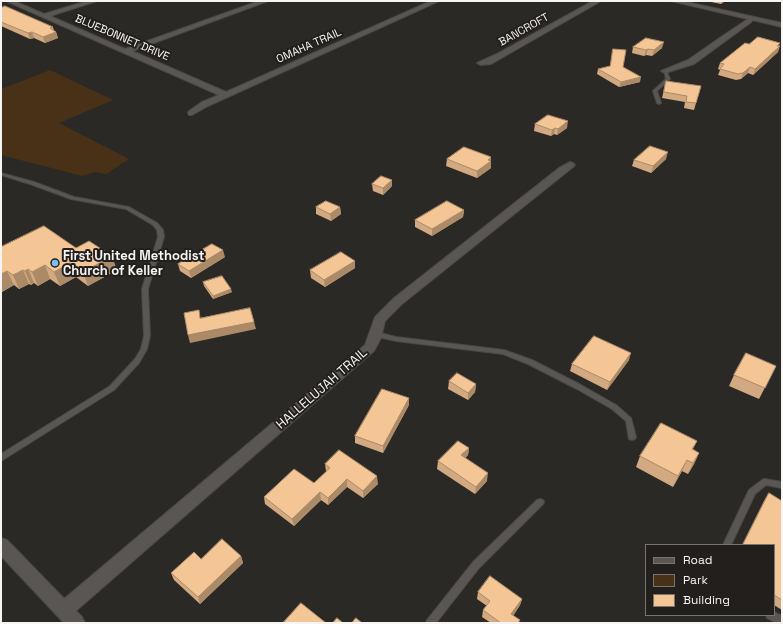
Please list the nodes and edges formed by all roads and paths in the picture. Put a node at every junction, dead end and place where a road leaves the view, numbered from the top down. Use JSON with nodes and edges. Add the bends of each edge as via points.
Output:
{"nodes":[{"id":1,"x":9,"y":1,"type":"edge"},
{"id":2,"x":94,"y":1,"type":"edge"},
{"id":3,"x":265,"y":1,"type":"edge"},
{"id":4,"x":436,"y":1,"type":"edge"},
{"id":5,"x":598,"y":1,"type":"edge"},
{"id":6,"x":674,"y":1,"type":"edge"},
{"id":7,"x":44,"y":16,"type":"junction"},
{"id":8,"x":751,"y":18,"type":"junction"},
{"id":9,"x":782,"y":25,"type":"edge"},
{"id":10,"x":126,"y":52,"type":"junction"},
{"id":11,"x":481,"y":63,"type":"dead end"},
{"id":12,"x":665,"y":71,"type":"joint"},
{"id":13,"x":226,"y":95,"type":"junction"},
{"id":14,"x":659,"y":103,"type":"dead end"},
{"id":15,"x":192,"y":114,"type":"dead end"},
{"id":16,"x":570,"y":165,"type":"dead end"},
{"id":17,"x":1,"y":174,"type":"edge"},
{"id":18,"x":376,"y":334,"type":"junction"},
{"id":19,"x":632,"y":437,"type":"dead end"},
{"id":20,"x":1,"y":458,"type":"edge"},
{"id":21,"x":782,"y":485,"type":"edge"},
{"id":22,"x":540,"y":502,"type":"dead end"},
{"id":23,"x":727,"y":544,"type":"edge"},
{"id":24,"x":1,"y":545,"type":"edge"},
{"id":25,"x":64,"y":610,"type":"junction"},
{"id":26,"x":772,"y":616,"type":"edge"},
{"id":27,"x":782,"y":622,"type":"edge"},
{"id":28,"x":76,"y":623,"type":"edge"},
{"id":29,"x":430,"y":623,"type":"edge"}],
"edges":[{"from":1,"to":7,"type":"street","name":"BLUEBONNET DRIVE"},
{"from":2,"to":7,"type":"street"},
{"from":3,"to":10,"type":"street"},
{"from":4,"to":13,"type":"street","name":"OMAHA TRAIL"},
{"from":5,"to":11,"type":"street","name":"BANCROFT","via":[[502,55]]},
{"from":6,"to":8,"type":"street"},
{"from":7,"to":10,"type":"street","name":"BLUEBONNET DRIVE"},
{"from":8,"to":9,"type":"street"},
{"from":8,"to":12,"type":"street","via":[[698,59]]},
{"from":10,"to":13,"type":"street","name":"BLUEBONNET DRIVE"},
{"from":12,"to":14,"type":"lane","via":[[668,79],[655,90]]},
{"from":13,"to":15,"type":"street","name":"OMAHA TRAIL","via":[[202,106]]},
{"from":16,"to":18,"type":"street","name":"HALLELUJAH TRAIL","via":[[398,301],[379,320]]},
{"from":17,"to":20,"type":"lane","via":[[74,198],[133,210],[155,224],[162,237],[145,289],[147,336],[137,361],[112,388]]},
{"from":18,"to":19,"type":"lane","via":[[504,352],[530,362],[614,407],[629,420]]},
{"from":18,"to":25,"type":"street","name":"HALLELUJAH TRAIL","via":[[370,348],[352,364]]},
{"from":21,"to":23,"type":"lane","via":[[764,482],[752,492]]},
{"from":22,"to":29,"type":"lane","via":[[476,565]]},
{"from":24,"to":25,"type":"street"},
{"from":25,"to":28,"type":"street"},
{"from":26,"to":27,"type":"lane"}]}
